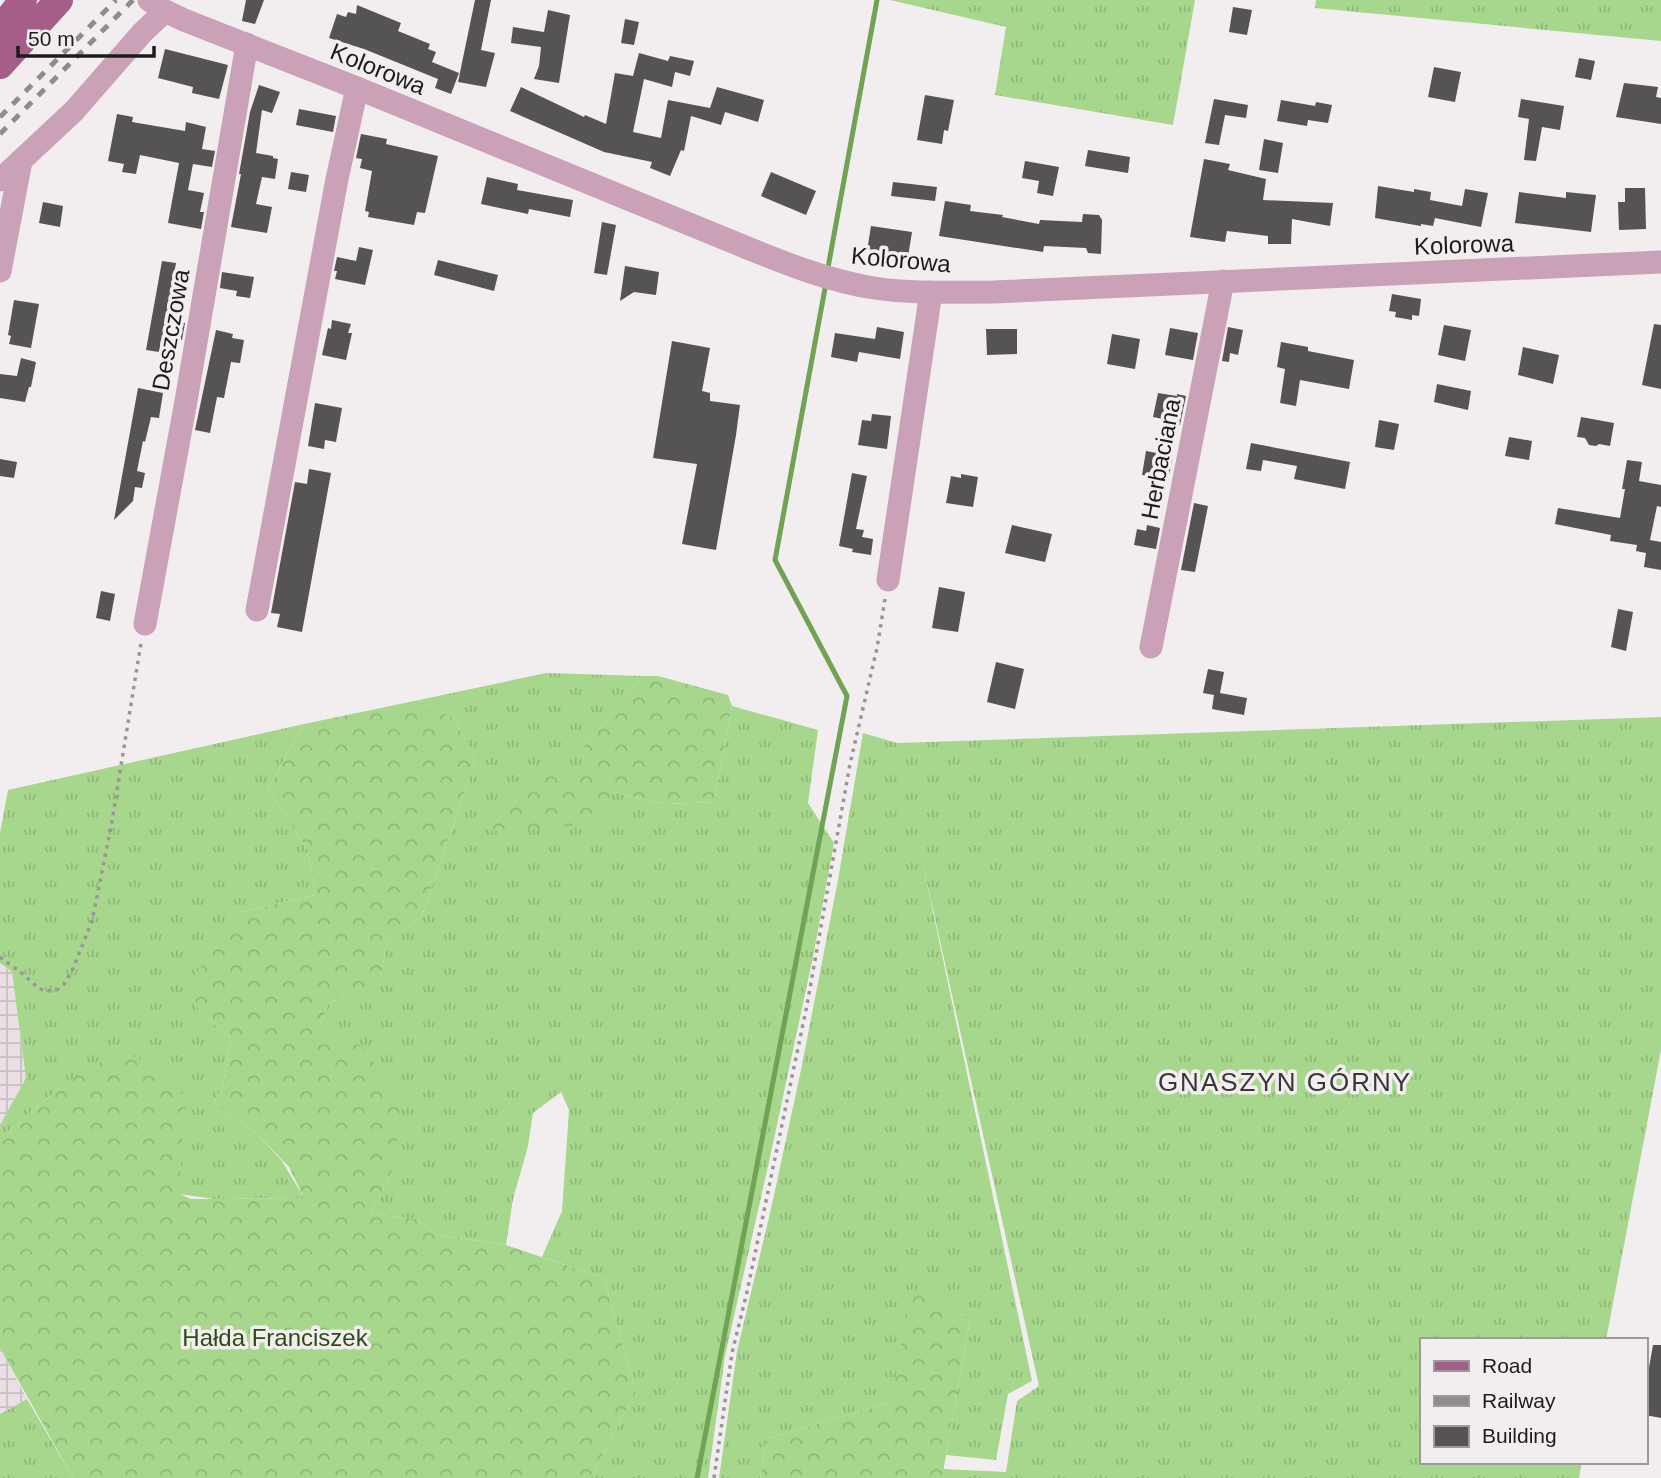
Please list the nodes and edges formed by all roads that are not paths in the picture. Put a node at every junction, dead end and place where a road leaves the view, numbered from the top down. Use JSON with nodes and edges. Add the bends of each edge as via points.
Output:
{"nodes":[{"id":1,"x":23,"y":0,"type":"edge"},
{"id":2,"x":59,"y":0,"type":"edge"},
{"id":3,"x":157,"y":6,"type":"edge"},
{"id":4,"x":0,"y":30,"type":"edge"},
{"id":5,"x":247,"y":44,"type":"junction"},
{"id":6,"x":0,"y":65,"type":"edge"},
{"id":7,"x":357,"y":88,"type":"junction"},
{"id":8,"x":21,"y":161,"type":"junction"},
{"id":9,"x":0,"y":180,"type":"edge"},
{"id":10,"x":1661,"y":262,"type":"edge"},
{"id":11,"x":0,"y":271,"type":"edge"},
{"id":12,"x":1223,"y":281,"type":"junction"},
{"id":13,"x":931,"y":292,"type":"junction"},
{"id":14,"x":887,"y":580,"type":"road end"},
{"id":15,"x":257,"y":610,"type":"dead end"},
{"id":16,"x":145,"y":624,"type":"road end"},
{"id":17,"x":1152,"y":647,"type":"dead end"}],
"edges":[{"from":1,"to":4,"type":"main road"},
{"from":2,"to":6,"type":"main road"},
{"from":3,"to":5,"type":"street","name":"Kolorowa"},
{"from":3,"to":8,"type":"street","via":[[142,33],[74,111]]},
{"from":5,"to":7,"type":"street","name":"Kolorowa"},
{"from":5,"to":16,"type":"street","name":"Deszczowa"},
{"from":7,"to":13,"type":"street","name":"Kolorowa","via":[[807,272],[876,289]]},
{"from":7,"to":15,"type":"street"},
{"from":8,"to":9,"type":"street"},
{"from":8,"to":11,"type":"street"},
{"from":10,"to":12,"type":"street","name":"Kolorowa"},
{"from":12,"to":13,"type":"street","name":"Kolorowa"},
{"from":12,"to":17,"type":"street","name":"Herbaciana"},
{"from":13,"to":14,"type":"street"}]}
